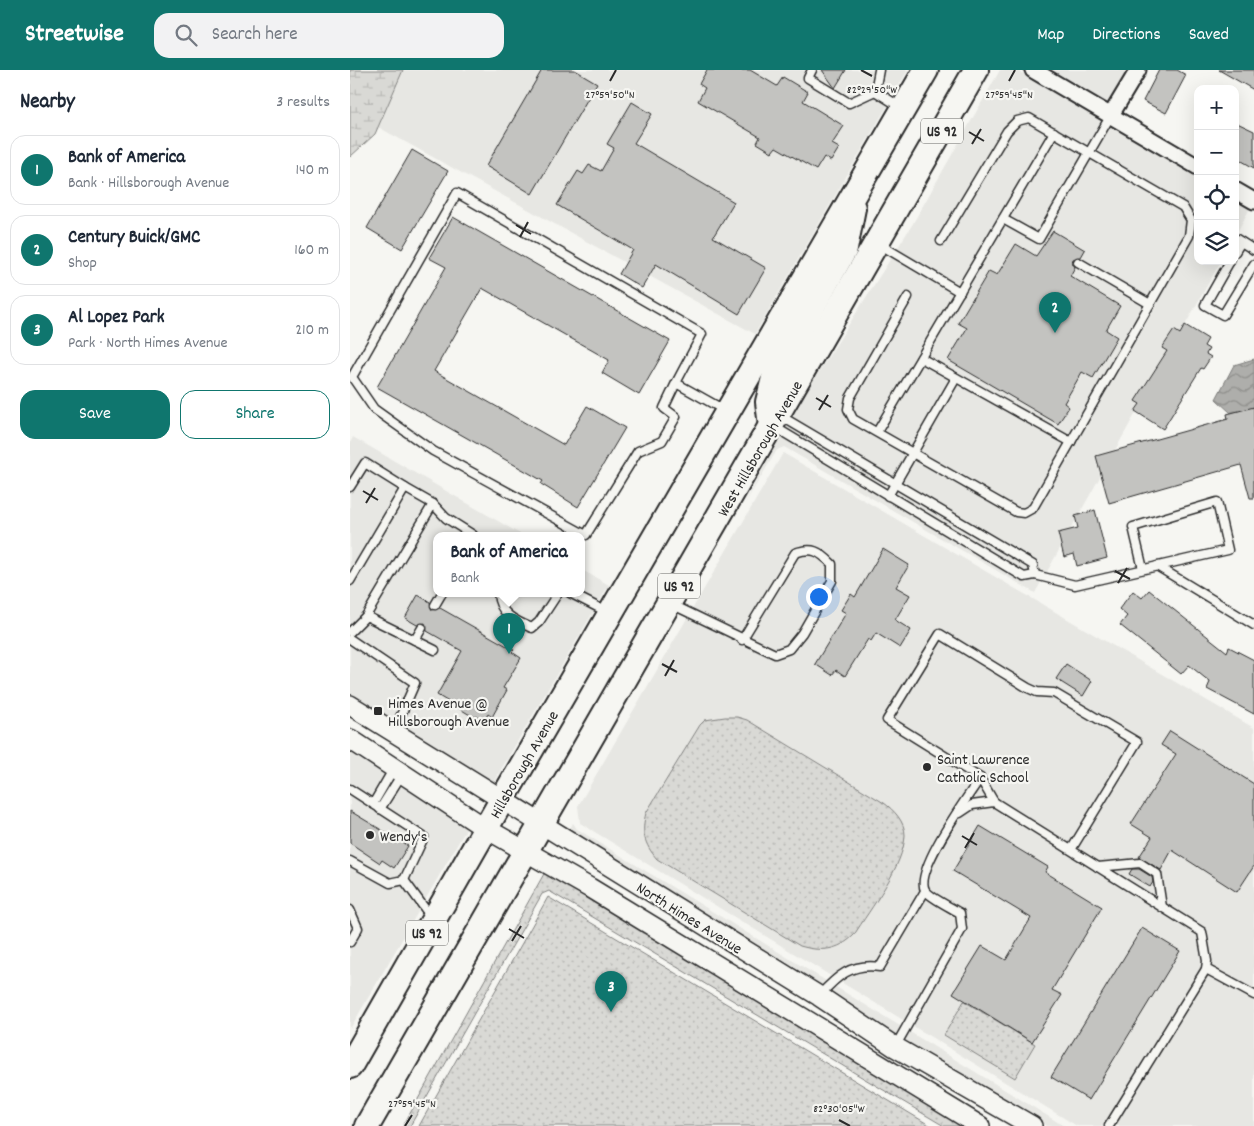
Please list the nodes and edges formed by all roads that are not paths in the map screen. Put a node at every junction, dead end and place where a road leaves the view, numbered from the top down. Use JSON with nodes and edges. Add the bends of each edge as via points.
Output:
{"nodes":[{"id":1,"x":812,"y":70,"type":"edge"},
{"id":2,"x":879,"y":70,"type":"edge"},
{"id":3,"x":926,"y":70,"type":"edge"},
{"id":4,"x":976,"y":70,"type":"edge"},
{"id":5,"x":1033,"y":70,"type":"edge"},
{"id":6,"x":1138,"y":70,"type":"edge"},
{"id":7,"x":875,"y":91,"type":"junction"},
{"id":8,"x":904,"y":109,"type":"junction"},
{"id":9,"x":1111,"y":115,"type":"junction"},
{"id":10,"x":1054,"y":132,"type":"junction"},
{"id":11,"x":1089,"y":152,"type":"junction"},
{"id":12,"x":1194,"y":165,"type":"edge"},
{"id":13,"x":856,"y":192,"type":"junction"},
{"id":14,"x":1239,"y":192,"type":"edge"},
{"id":15,"x":1254,"y":201,"type":"edge"},
{"id":16,"x":1002,"y":219,"type":"junction"},
{"id":17,"x":941,"y":241,"type":"dead end"},
{"id":18,"x":1239,"y":241,"type":"edge"},
{"id":19,"x":877,"y":243,"type":"junction"},
{"id":20,"x":1254,"y":250,"type":"edge"},
{"id":21,"x":1078,"y":262,"type":"dead end"},
{"id":22,"x":1254,"y":264,"type":"edge"},
{"id":23,"x":1228,"y":265,"type":"edge"},
{"id":24,"x":960,"y":292,"type":"junction"},
{"id":25,"x":908,"y":297,"type":"dead end"},
{"id":26,"x":1150,"y":304,"type":"junction"},
{"id":27,"x":921,"y":358,"type":"junction"},
{"id":28,"x":956,"y":378,"type":"junction"},
{"id":29,"x":676,"y":383,"type":"junction"},
{"id":30,"x":728,"y":412,"type":"junction"},
{"id":31,"x":775,"y":420,"type":"junction"},
{"id":32,"x":877,"y":432,"type":"junction"},
{"id":33,"x":1071,"y":442,"type":"junction"},
{"id":34,"x":913,"y":453,"type":"junction"},
{"id":35,"x":895,"y":483,"type":"junction"},
{"id":36,"x":350,"y":487,"type":"edge"},
{"id":37,"x":406,"y":488,"type":"junction"},
{"id":38,"x":888,"y":496,"type":"junction"},
{"id":39,"x":433,"y":504,"type":"junction"},
{"id":40,"x":468,"y":532,"type":"edge"},
{"id":41,"x":581,"y":532,"type":"edge"},
{"id":42,"x":585,"y":534,"type":"edge"},
{"id":43,"x":1157,"y":566,"type":"junction"},
{"id":44,"x":1143,"y":569,"type":"junction"},
{"id":45,"x":1035,"y":575,"type":"junction"},
{"id":46,"x":350,"y":581,"type":"edge"},
{"id":47,"x":440,"y":597,"type":"edge"},
{"id":48,"x":499,"y":597,"type":"edge"},
{"id":49,"x":555,"y":597,"type":"edge"},
{"id":50,"x":578,"y":597,"type":"edge"},
{"id":51,"x":669,"y":603,"type":"junction"},
{"id":52,"x":435,"y":605,"type":"dead end"},
{"id":53,"x":610,"y":614,"type":"junction"},
{"id":54,"x":366,"y":616,"type":"junction"},
{"id":55,"x":1254,"y":625,"type":"edge"},
{"id":56,"x":422,"y":628,"type":"dead end"},
{"id":57,"x":350,"y":632,"type":"edge"},
{"id":58,"x":350,"y":639,"type":"edge"},
{"id":59,"x":415,"y":640,"type":"junction"},
{"id":60,"x":742,"y":640,"type":"junction"},
{"id":61,"x":435,"y":650,"type":"dead end"},
{"id":62,"x":350,"y":705,"type":"edge"},
{"id":63,"x":393,"y":732,"type":"junction"},
{"id":64,"x":350,"y":739,"type":"edge"},
{"id":65,"x":398,"y":771,"type":"junction"},
{"id":66,"x":980,"y":778,"type":"junction"},
{"id":67,"x":350,"y":789,"type":"edge"},
{"id":68,"x":502,"y":800,"type":"junction"},
{"id":69,"x":994,"y":802,"type":"junction"},
{"id":70,"x":377,"y":806,"type":"junction"},
{"id":71,"x":956,"y":815,"type":"junction"},
{"id":72,"x":541,"y":825,"type":"junction"},
{"id":73,"x":486,"y":828,"type":"junction"},
{"id":74,"x":1071,"y":850,"type":"junction"},
{"id":75,"x":525,"y":852,"type":"junction"},
{"id":76,"x":350,"y":861,"type":"edge"},
{"id":77,"x":1098,"y":867,"type":"junction"},
{"id":78,"x":404,"y":880,"type":"junction"},
{"id":79,"x":925,"y":891,"type":"junction"},
{"id":80,"x":1162,"y":907,"type":"junction"},
{"id":81,"x":350,"y":910,"type":"edge"},
{"id":82,"x":434,"y":920,"type":"junction"},
{"id":83,"x":350,"y":942,"type":"edge"},
{"id":84,"x":1206,"y":969,"type":"junction"},
{"id":85,"x":1254,"y":995,"type":"edge"},
{"id":86,"x":819,"y":996,"type":"junction"},
{"id":87,"x":803,"y":1018,"type":"junction"},
{"id":88,"x":895,"y":1047,"type":"junction"},
{"id":89,"x":350,"y":1066,"type":"edge"},
{"id":90,"x":883,"y":1067,"type":"junction"},
{"id":91,"x":1113,"y":1125,"type":"edge"},
{"id":92,"x":366,"y":1126,"type":"edge"},
{"id":93,"x":980,"y":1126,"type":"edge"},
{"id":94,"x":1032,"y":1126,"type":"edge"}],
"edges":[{"from":1,"to":7,"type":"lane","via":[[808,78],[850,103]]},
{"from":2,"to":7,"type":"lane"},
{"from":3,"to":8,"type":"main road","number":"US 92"},
{"from":4,"to":19,"type":"main road","name":"West Hillsborough Avenue","number":"US 92"},
{"from":5,"to":9,"type":"street"},
{"from":6,"to":9,"type":"street"},
{"from":7,"to":8,"type":"lane"},
{"from":8,"to":13,"type":"main road","number":"US 92"},
{"from":9,"to":11,"type":"lane"},
{"from":9,"to":12,"type":"street"},
{"from":10,"to":11,"type":"lane"},
{"from":10,"to":16,"type":"lane"},
{"from":10,"to":17,"type":"lane","via":[[1029,118],[1017,121],[1007,131]]},
{"from":11,"to":16,"type":"lane","via":[[1042,241]]},
{"from":11,"to":26,"type":"lane","via":[[1183,207],[1191,220],[1189,236]]},
{"from":13,"to":30,"type":"main road","number":"US 92"},
{"from":13,"to":31,"type":"main road","via":[[845,249],[775,374],[768,402]]},
{"from":14,"to":15,"type":"street"},
{"from":16,"to":24,"type":"lane"},
{"from":18,"to":20,"type":"lane"},
{"from":19,"to":24,"type":"lane"},
{"from":19,"to":31,"type":"main road","name":"West Hillsborough Avenue","number":"US 92"},
{"from":21,"to":26,"type":"lane"},
{"from":22,"to":23,"type":"lane","via":[[1223,315],[1205,305]]},
{"from":24,"to":27,"type":"lane"},
{"from":25,"to":32,"type":"lane","via":[[850,398],[848,408],[853,419]]},
{"from":26,"to":33,"type":"lane"},
{"from":27,"to":28,"type":"lane"},
{"from":27,"to":32,"type":"lane"},
{"from":28,"to":33,"type":"lane"},
{"from":28,"to":34,"type":"lane"},
{"from":29,"to":30,"type":"lane"},
{"from":29,"to":41,"type":"lane","via":[[702,334],[458,193],[352,377],[374,409],[433,451]]},
{"from":29,"to":42,"type":"lane","via":[[664,408],[676,417],[662,441],[638,451]]},
{"from":30,"to":53,"type":"main road","name":"Hillsborough Avenue","number":"US 92"},
{"from":31,"to":35,"type":"lane"},
{"from":31,"to":38,"type":"lane"},
{"from":31,"to":51,"type":"main road","name":"West Hillsborough Avenue","number":"US 92"},
{"from":32,"to":34,"type":"lane"},
{"from":33,"to":34,"type":"lane","via":[[1033,508],[1024,513],[1016,512]]},
{"from":34,"to":35,"type":"lane"},
{"from":35,"to":38,"type":"lane"},
{"from":35,"to":45,"type":"lane","via":[[1033,565]]},
{"from":36,"to":37,"type":"lane","via":[[365,463]]},
{"from":37,"to":39,"type":"lane"},
{"from":37,"to":46,"type":"lane"},
{"from":38,"to":45,"type":"lane","via":[[1024,577]]},
{"from":39,"to":40,"type":"lane","via":[[446,518]]},
{"from":39,"to":54,"type":"lane"},
{"from":43,"to":44,"type":"lane"},
{"from":43,"to":44,"type":"lane","via":[[1228,550],[1217,502],[1133,527]]},
{"from":43,"to":55,"type":"lane"},
{"from":44,"to":45,"type":"lane","via":[[1075,585]]},
{"from":47,"to":52,"type":"lane"},
{"from":48,"to":49,"type":"lane","via":[[504,613],[532,628]]},
{"from":50,"to":53,"type":"lane"},
{"from":51,"to":60,"type":"lane"},
{"from":51,"to":72,"type":"main road","name":"West Hillsborough Avenue","number":"US 92"},
{"from":53,"to":68,"type":"main road","name":"Hillsborough Avenue","number":"US 92"},
{"from":54,"to":57,"type":"lane"},
{"from":54,"to":59,"type":"lane"},
{"from":56,"to":59,"type":"lane"},
{"from":58,"to":63,"type":"lane","via":[[415,683]]},
{"from":59,"to":61,"type":"lane"},
{"from":60,"to":60,"type":"lane","via":[[775,654],[789,649],[832,581],[832,564],[821,553],[807,549],[795,553]]},
{"from":62,"to":63,"type":"street","name":"North Himes Avenue"},
{"from":63,"to":68,"type":"street","name":"North Himes Avenue"},
{"from":64,"to":65,"type":"street","name":"North Himes Avenue"},
{"from":65,"to":70,"type":"lane"},
{"from":65,"to":73,"type":"street","name":"North Himes Avenue"},
{"from":66,"to":69,"type":"lane"},
{"from":66,"to":71,"type":"lane"},
{"from":66,"to":74,"type":"lane","via":[[887,720],[940,634],[1028,688],[1036,692],[1054,692],[1136,742]]},
{"from":67,"to":70,"type":"lane"},
{"from":68,"to":72,"type":"street","name":"North Himes Avenue"},
{"from":68,"to":73,"type":"main road","name":"Hillsborough Avenue","number":"US 92"},
{"from":69,"to":71,"type":"lane","via":[[972,804]]},
{"from":69,"to":74,"type":"lane"},
{"from":70,"to":78,"type":"lane","via":[[424,837]]},
{"from":71,"to":79,"type":"lane","via":[[928,863],[922,882]]},
{"from":72,"to":75,"type":"main road","number":"US 92"},
{"from":72,"to":86,"type":"street","name":"North Himes Avenue"},
{"from":73,"to":75,"type":"street","name":"North Himes Avenue"},
{"from":73,"to":82,"type":"main road","name":"Hillsborough Avenue","number":"US 92"},
{"from":74,"to":77,"type":"lane"},
{"from":75,"to":87,"type":"street","name":"North Himes Avenue"},
{"from":75,"to":92,"type":"main road","number":"US 92"},
{"from":76,"to":78,"type":"lane","via":[[390,883]]},
{"from":77,"to":80,"type":"lane"},
{"from":77,"to":80,"type":"lane","via":[[1140,863],[1157,874]]},
{"from":78,"to":82,"type":"lane"},
{"from":79,"to":86,"type":"lane","via":[[880,967],[865,965],[855,968],[841,975]]},
{"from":79,"to":88,"type":"lane","via":[[960,914],[962,929]]},
{"from":80,"to":84,"type":"lane","via":[[1202,932],[1208,961]]},
{"from":81,"to":83,"type":"lane","via":[[358,928]]},
{"from":82,"to":89,"type":"main road","name":"Hillsborough Avenue","number":"US 92"},
{"from":84,"to":85,"type":"lane"},
{"from":84,"to":91,"type":"lane"},
{"from":86,"to":87,"type":"street"},
{"from":86,"to":88,"type":"street","name":"North Himes Avenue"},
{"from":87,"to":90,"type":"street","name":"North Himes Avenue"},
{"from":88,"to":90,"type":"street"},
{"from":88,"to":94,"type":"street","name":"North Himes Avenue"},
{"from":90,"to":93,"type":"street","name":"North Himes Avenue"}]}
